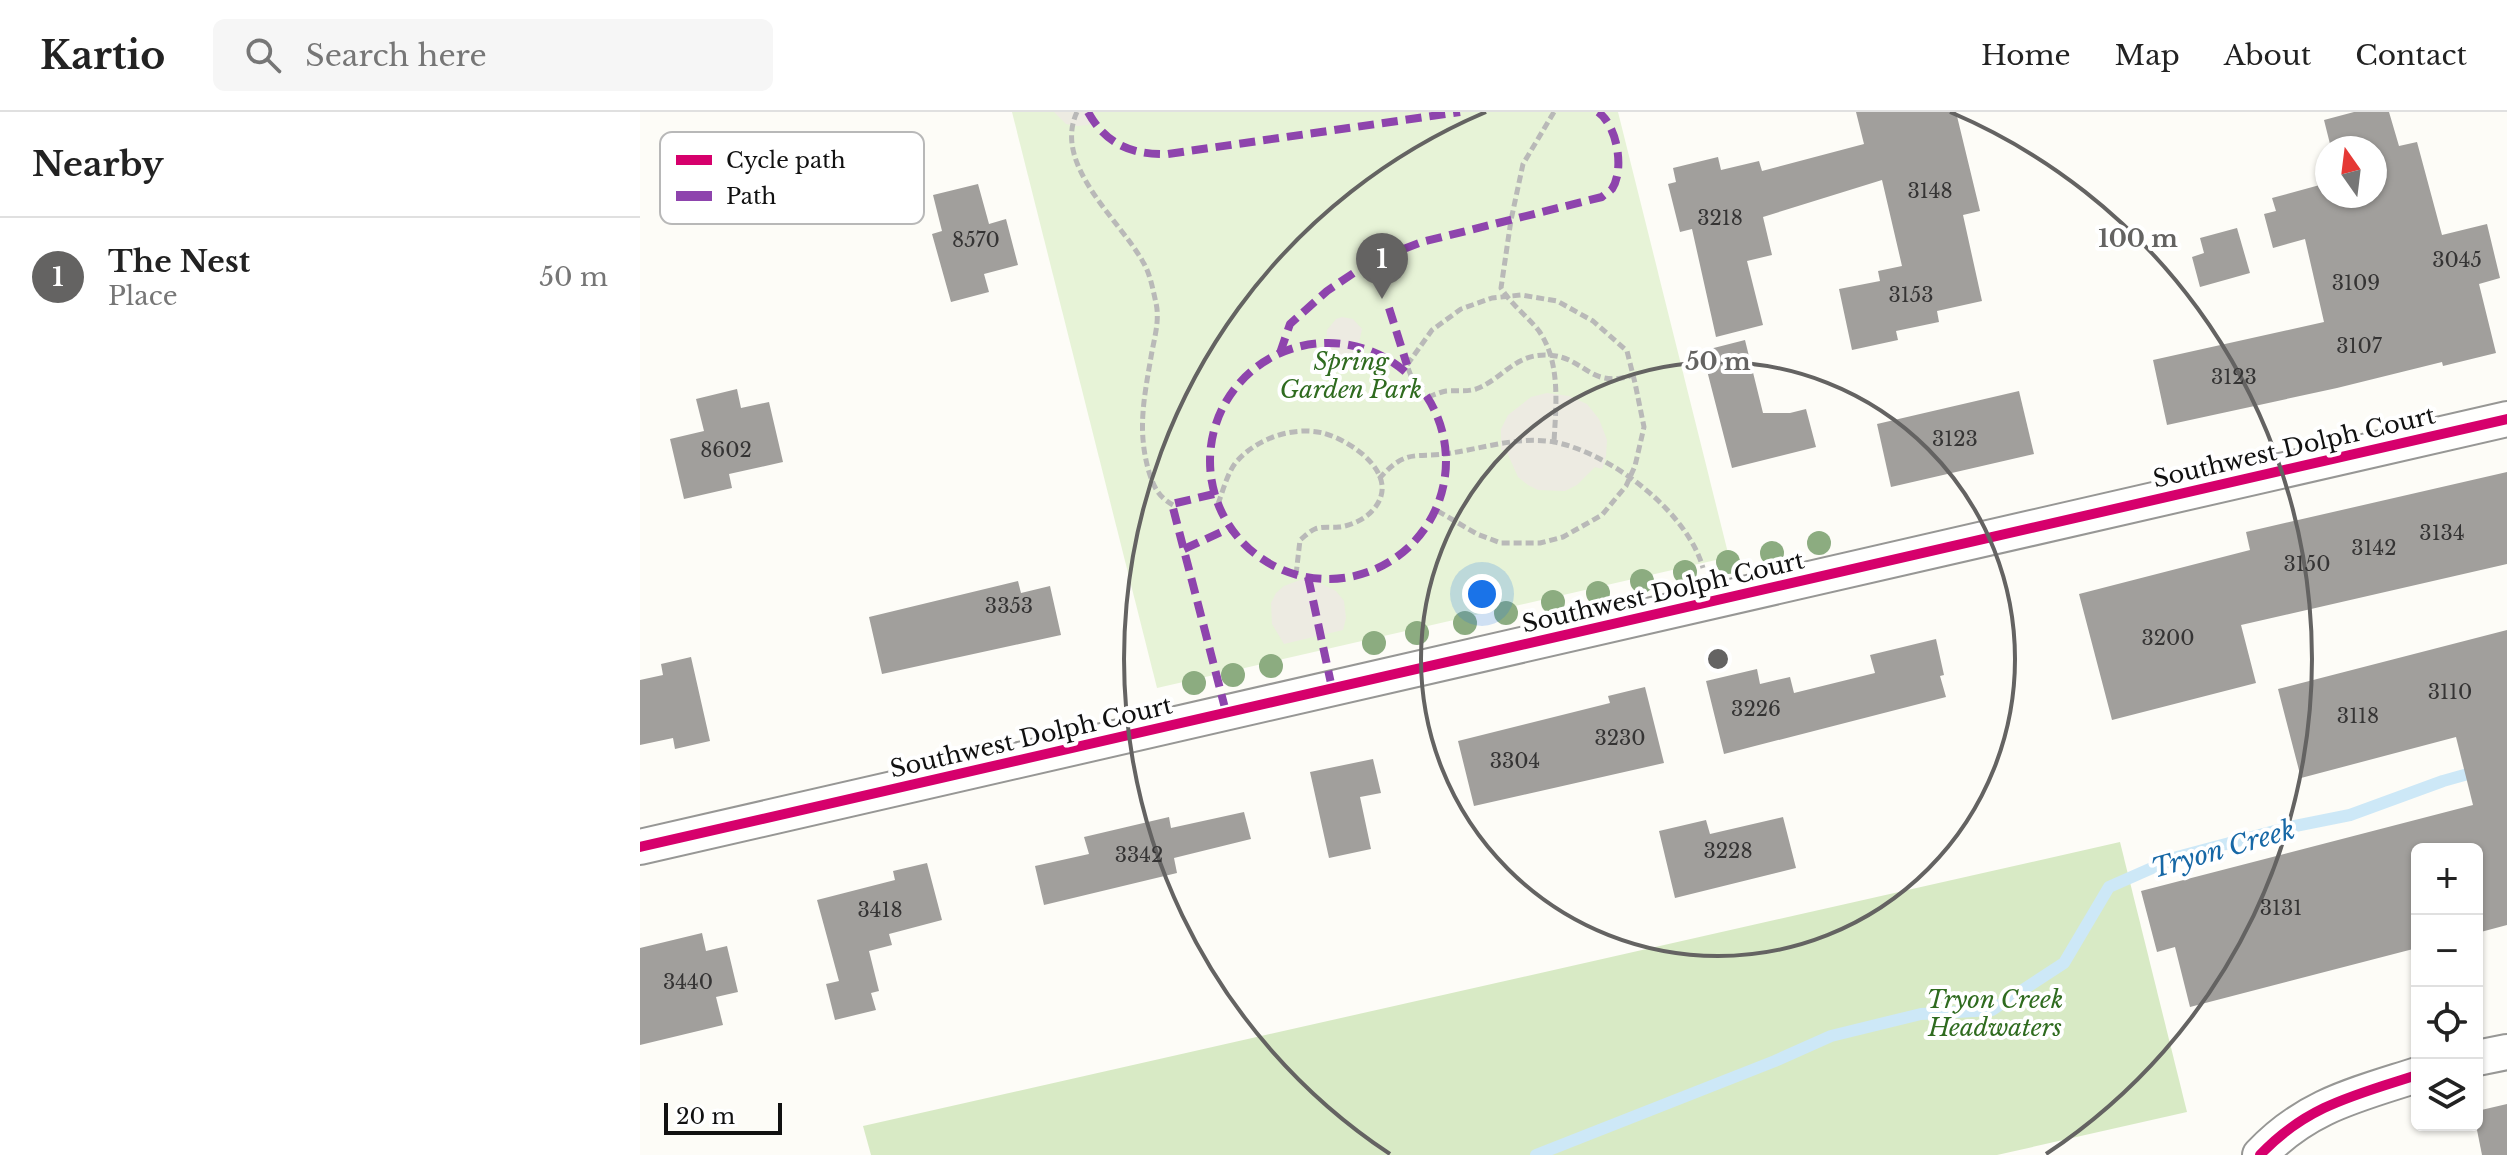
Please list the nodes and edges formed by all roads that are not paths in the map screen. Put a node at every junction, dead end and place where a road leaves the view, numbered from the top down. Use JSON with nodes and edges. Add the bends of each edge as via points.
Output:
{"nodes":[{"id":1,"x":2507,"y":419,"type":"edge"},
{"id":2,"x":640,"y":847,"type":"edge"},
{"id":3,"x":2507,"y":1052,"type":"edge"},
{"id":4,"x":2483,"y":1057,"type":"edge"},
{"id":5,"x":2411,"y":1077,"type":"edge"},
{"id":6,"x":2260,"y":1155,"type":"edge"}],
"edges":[{"from":1,"to":2,"type":"street","name":"Southwest Dolph Court"},
{"from":3,"to":4,"type":"street"},
{"from":5,"to":6,"type":"street","via":[[2330,1103],[2296,1122]]}]}
